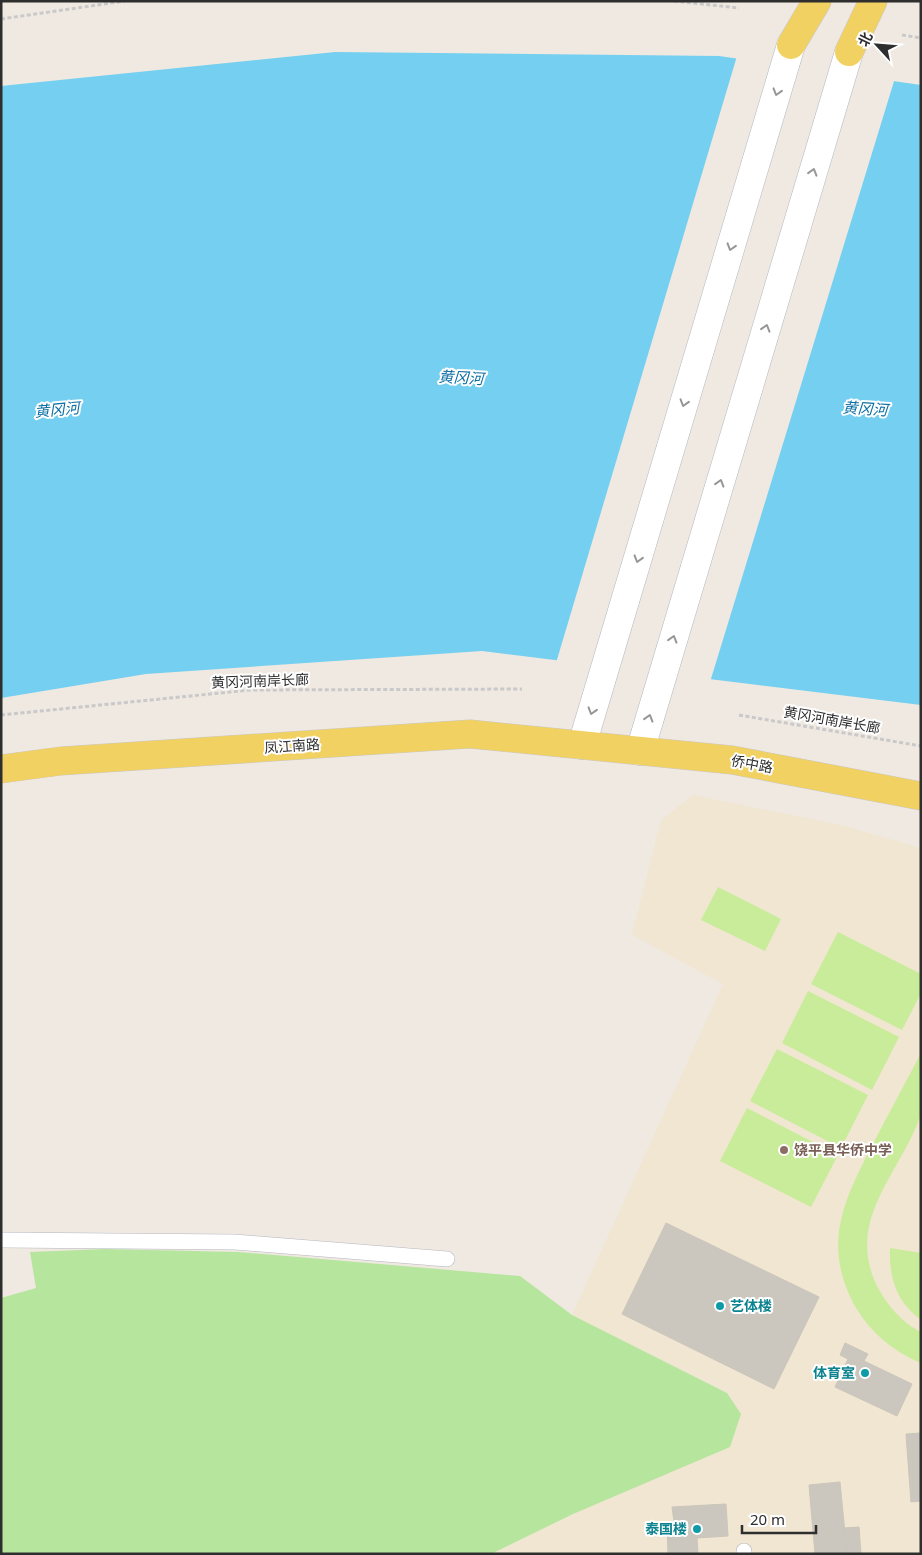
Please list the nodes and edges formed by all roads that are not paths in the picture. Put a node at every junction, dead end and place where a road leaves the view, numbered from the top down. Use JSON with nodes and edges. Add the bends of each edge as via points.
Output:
{"nodes":[{"id":1,"x":817,"y":1,"type":"edge"},
{"id":2,"x":873,"y":1,"type":"edge"},
{"id":3,"x":582,"y":745,"type":"junction"},
{"id":4,"x":640,"y":751,"type":"junction"},
{"id":5,"x":1,"y":769,"type":"edge"},
{"id":6,"x":921,"y":796,"type":"edge"},
{"id":7,"x":1,"y":1240,"type":"edge"},
{"id":8,"x":447,"y":1259,"type":"dead end"}],
"edges":[{"from":1,"to":3,"type":"main road","one_way":true,"via":[[791,45]]},
{"from":4,"to":2,"type":"main road","one_way":true,"via":[[849,52]]},
{"from":3,"to":4,"type":"main road","name":"侨中路"},
{"from":3,"to":5,"type":"main road","name":"凤江南路","via":[[470,734],[61,761]]},
{"from":4,"to":6,"type":"main road","name":"侨中路","via":[[732,760]]},
{"from":7,"to":8,"type":"lane","via":[[235,1242]]}]}
